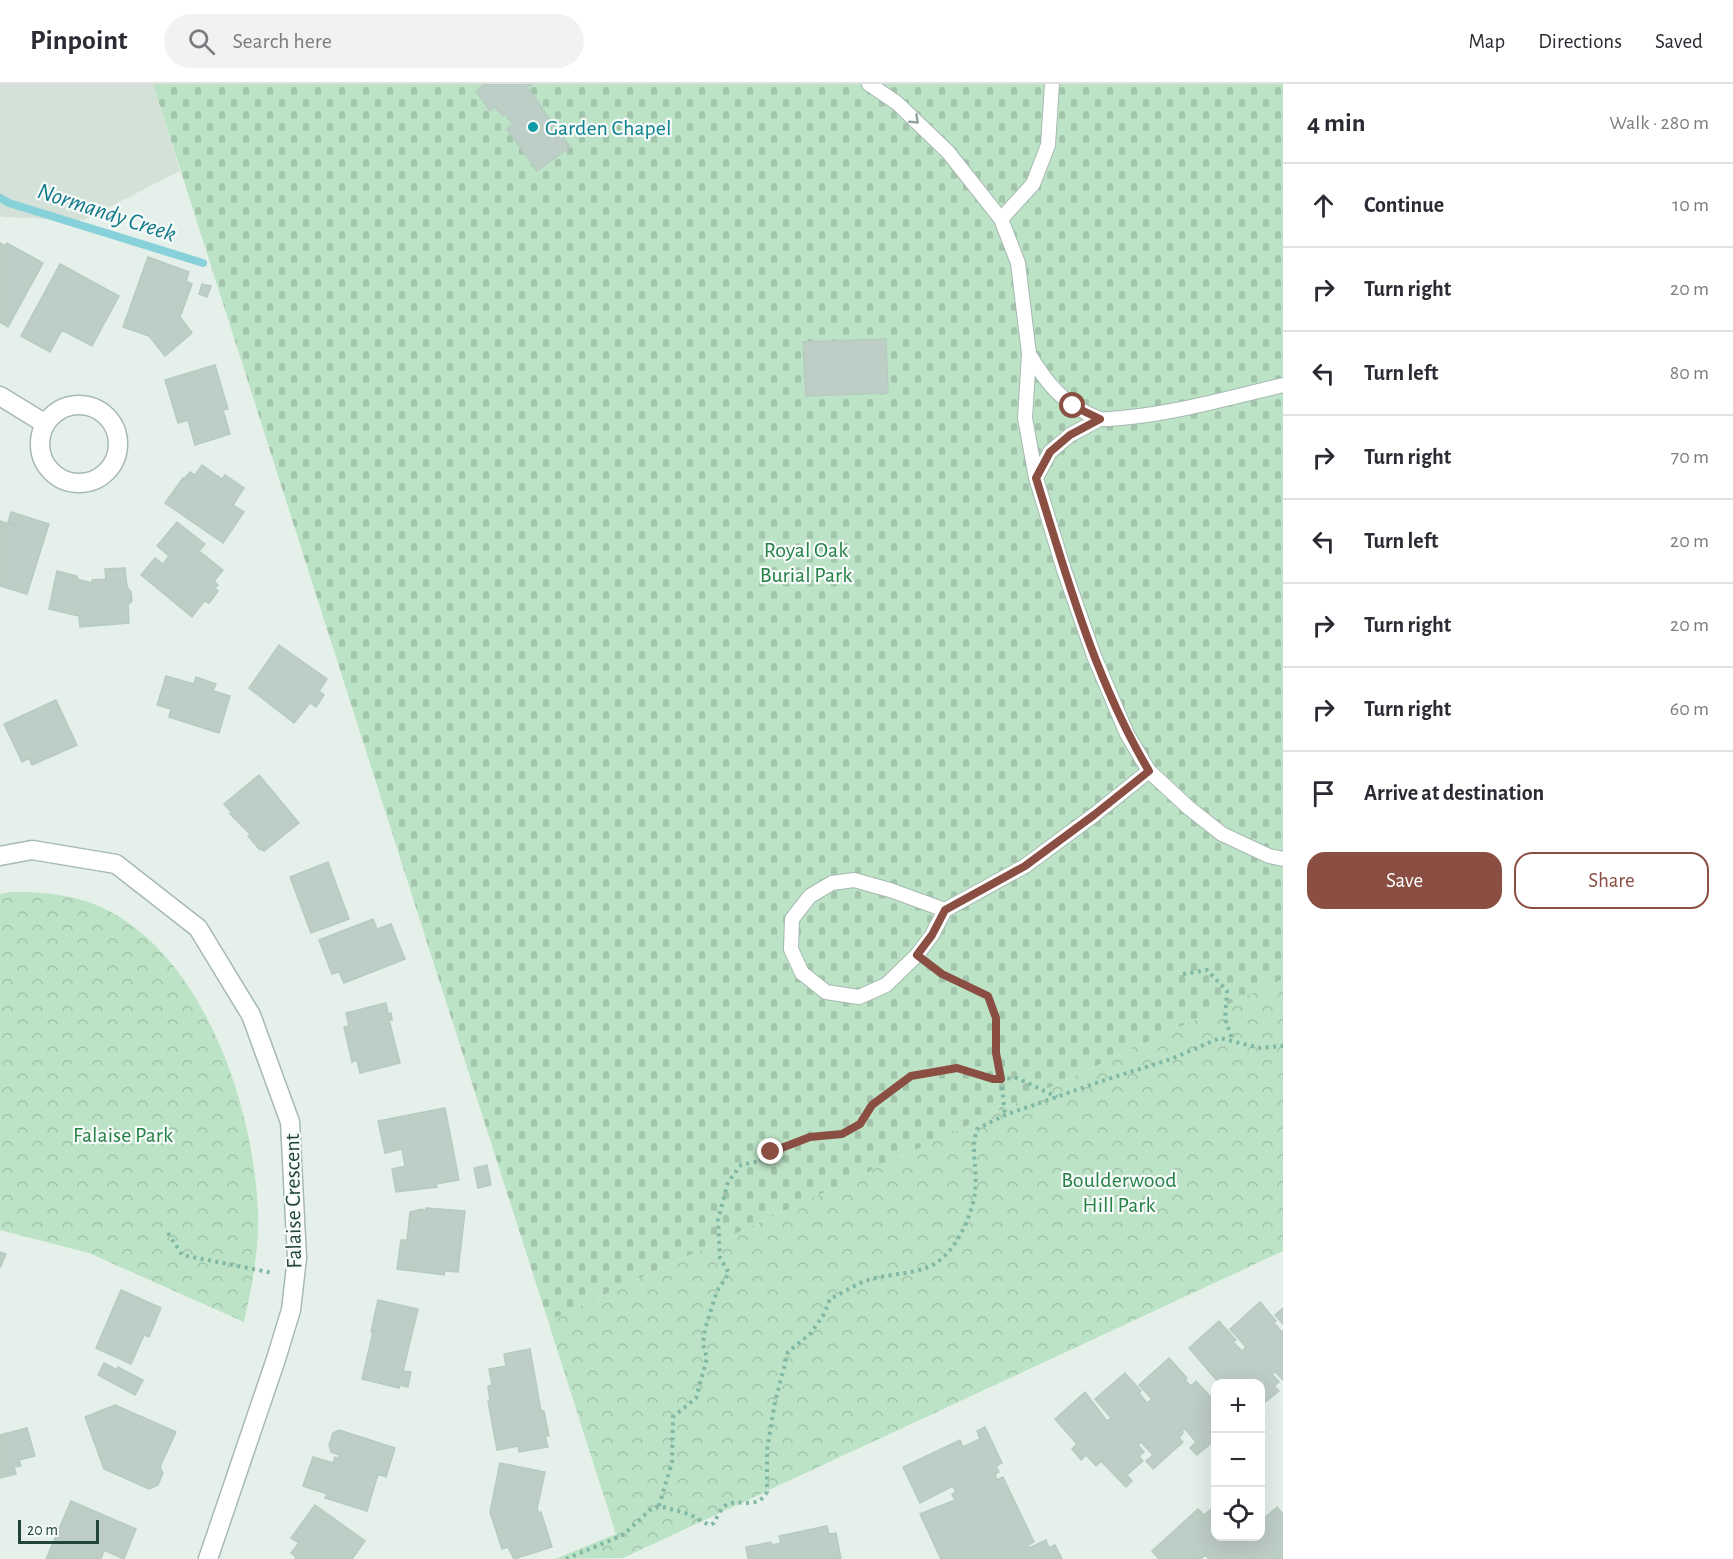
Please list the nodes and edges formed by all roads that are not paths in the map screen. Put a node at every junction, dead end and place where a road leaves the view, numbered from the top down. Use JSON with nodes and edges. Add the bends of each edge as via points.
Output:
{"nodes":[{"id":1,"x":869,"y":84,"type":"edge"},
{"id":2,"x":1052,"y":84,"type":"edge"},
{"id":3,"x":1001,"y":219,"type":"junction"},
{"id":4,"x":1029,"y":354,"type":"junction"},
{"id":5,"x":1283,"y":385,"type":"edge"},
{"id":6,"x":0,"y":396,"type":"edge"},
{"id":7,"x":1100,"y":419,"type":"junction"},
{"id":8,"x":44,"y":423,"type":"junction"},
{"id":9,"x":1036,"y":478,"type":"junction"},
{"id":10,"x":1149,"y":771,"type":"junction"},
{"id":11,"x":0,"y":856,"type":"edge"},
{"id":12,"x":1283,"y":859,"type":"edge"},
{"id":13,"x":945,"y":910,"type":"junction"},
{"id":14,"x":208,"y":1559,"type":"edge"}],
"edges":[{"from":1,"to":3,"type":"lane","one_way":true,"via":[[897,103],[948,152]]},
{"from":2,"to":3,"type":"lane","via":[[1048,145],[1033,184]]},
{"from":3,"to":4,"type":"lane","via":[[1018,263]]},
{"from":4,"to":7,"type":"lane","via":[[1048,384],[1073,406]]},
{"from":4,"to":9,"type":"lane","via":[[1025,418]]},
{"from":5,"to":7,"type":"lane","via":[[1198,406]]},
{"from":6,"to":8,"type":"street"},
{"from":7,"to":9,"type":"lane","via":[[1070,435],[1050,452]]},
{"from":8,"to":8,"type":"street","via":[[39,440],[42,458],[51,473],[67,481],[84,483],[101,477],[113,464],[118,447],[116,430],[106,415],[91,406],[73,404]]},
{"from":9,"to":10,"type":"lane","via":[[1094,656],[1127,734]]},
{"from":10,"to":12,"type":"lane","via":[[1222,834]]},
{"from":10,"to":13,"type":"lane","via":[[1025,866]]},
{"from":11,"to":14,"type":"street","name":"Falaise Crescent","via":[[32,850],[116,864],[198,928],[251,1015],[290,1122],[297,1258],[291,1310]]},
{"from":13,"to":13,"type":"lane","via":[[854,880],[832,883],[810,896],[792,920],[790,949],[802,973],[826,992],[859,997],[886,985],[917,955]]}]}
